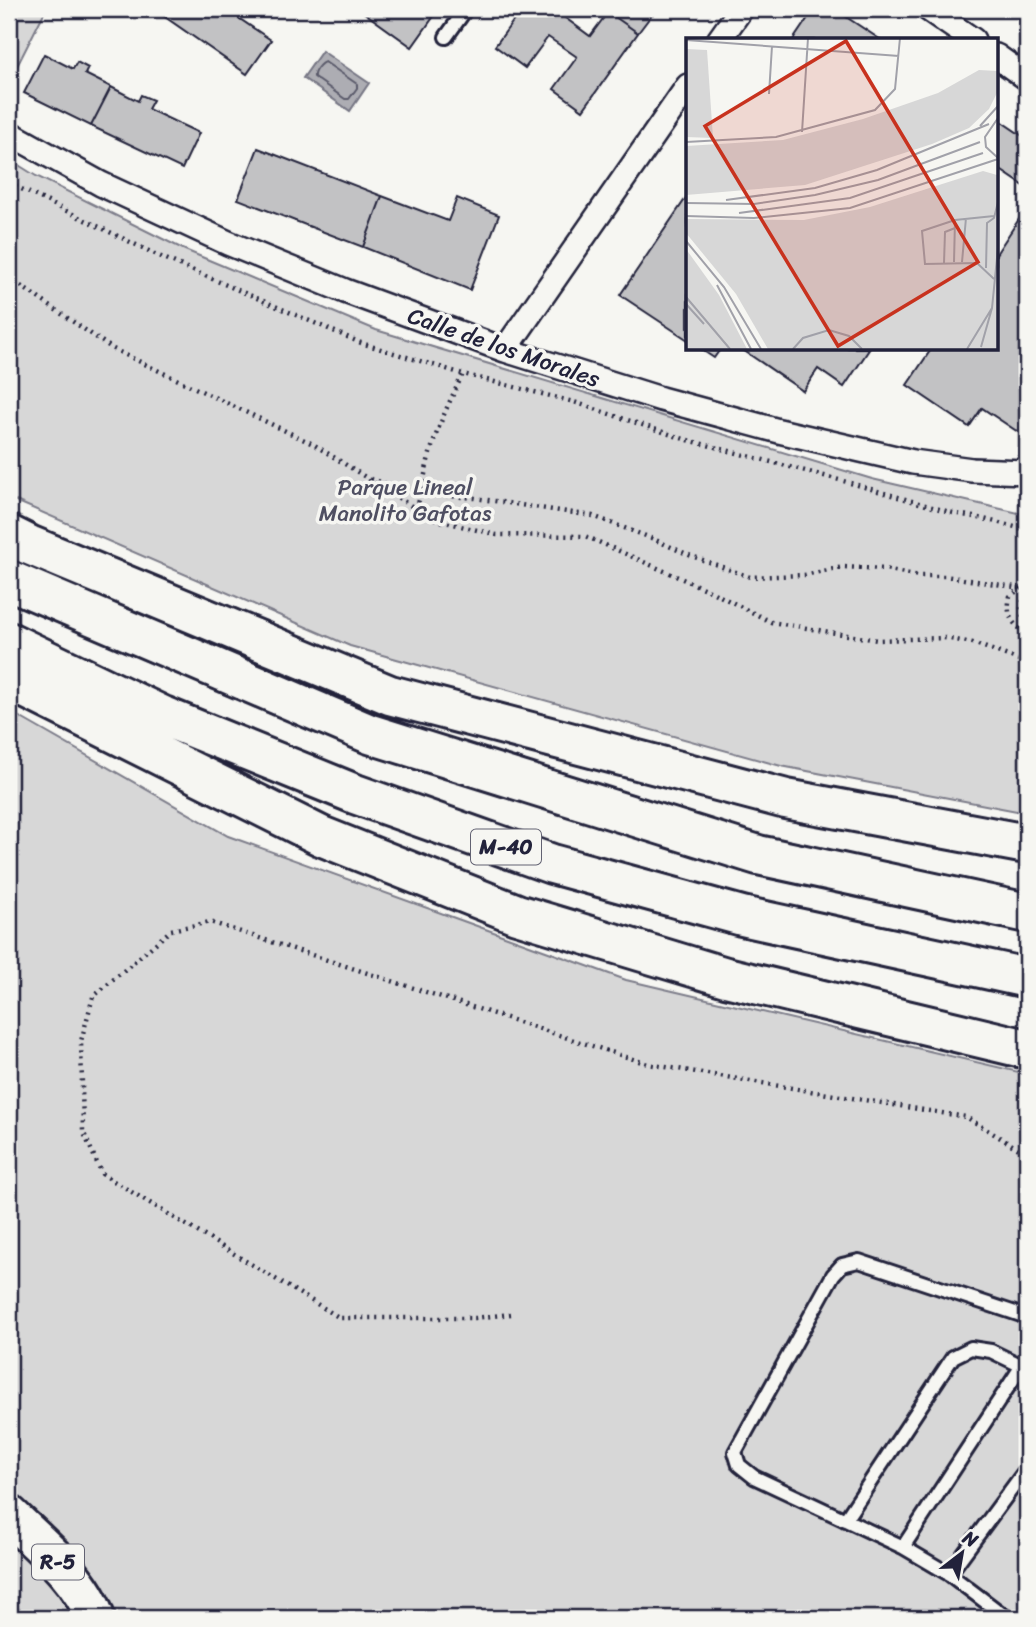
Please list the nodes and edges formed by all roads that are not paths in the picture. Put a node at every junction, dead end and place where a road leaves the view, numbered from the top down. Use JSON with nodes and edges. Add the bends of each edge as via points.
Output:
{"nodes":[{"id":1,"x":466,"y":9,"type":"edge"},
{"id":2,"x":741,"y":9,"type":"edge"},
{"id":3,"x":928,"y":9,"type":"edge"},
{"id":4,"x":446,"y":37,"type":"dead end"},
{"id":5,"x":720,"y":38,"type":"edge"},
{"id":6,"x":970,"y":38,"type":"edge"},
{"id":7,"x":998,"y":57,"type":"edge"},
{"id":8,"x":1027,"y":78,"type":"edge"},
{"id":9,"x":686,"y":89,"type":"edge"},
{"id":10,"x":9,"y":133,"type":"edge"},
{"id":11,"x":505,"y":351,"type":"junction"},
{"id":12,"x":1027,"y":472,"type":"edge"},
{"id":13,"x":9,"y":535,"type":"edge"},
{"id":14,"x":9,"y":580,"type":"edge"},
{"id":15,"x":9,"y":642,"type":"edge"},
{"id":16,"x":9,"y":680,"type":"edge"},
{"id":17,"x":1027,"y":844,"type":"edge"},
{"id":18,"x":1027,"y":913,"type":"edge"},
{"id":19,"x":1027,"y":978,"type":"edge"},
{"id":20,"x":1027,"y":1049,"type":"edge"},
{"id":21,"x":1027,"y":1317,"type":"edge"},
{"id":22,"x":1025,"y":1362,"type":"edge"},
{"id":23,"x":1027,"y":1468,"type":"edge"},
{"id":24,"x":9,"y":1516,"type":"edge"},
{"id":25,"x":845,"y":1520,"type":"junction"},
{"id":26,"x":903,"y":1547,"type":"junction"},
{"id":27,"x":949,"y":1574,"type":"junction"},
{"id":28,"x":94,"y":1618,"type":"edge"},
{"id":29,"x":1007,"y":1618,"type":"edge"}],
"edges":[{"from":1,"to":4,"type":"lane"},
{"from":2,"to":5,"type":"street"},
{"from":3,"to":6,"type":"street"},
{"from":7,"to":8,"type":"street"},
{"from":9,"to":11,"type":"street"},
{"from":10,"to":11,"type":"street","name":"Calle de los Morales","via":[[101,184],[228,243]]},
{"from":11,"to":12,"type":"street","name":"Calle de los Morales","via":[[779,431],[913,462]]},
{"from":13,"to":17,"type":"highway","via":[[390,695],[786,799]]},
{"from":14,"to":18,"type":"highway","via":[[370,734],[758,855]]},
{"from":15,"to":19,"type":"highway","number":"M-40","via":[[163,716],[355,794],[552,863],[741,916]]},
{"from":16,"to":20,"type":"highway","via":[[321,836],[517,914],[726,977]]},
{"from":21,"to":25,"type":"lane","via":[[859,1261],[842,1265],[833,1275],[735,1452],[739,1465],[754,1477]]},
{"from":22,"to":25,"type":"lane","via":[[971,1348],[953,1357]]},
{"from":22,"to":26,"type":"lane"},
{"from":23,"to":27,"type":"lane"},
{"from":24,"to":28,"type":"highway","number":"R-5","via":[[65,1569]]},
{"from":25,"to":26,"type":"lane"},
{"from":26,"to":27,"type":"lane"},
{"from":27,"to":29,"type":"lane"}]}
